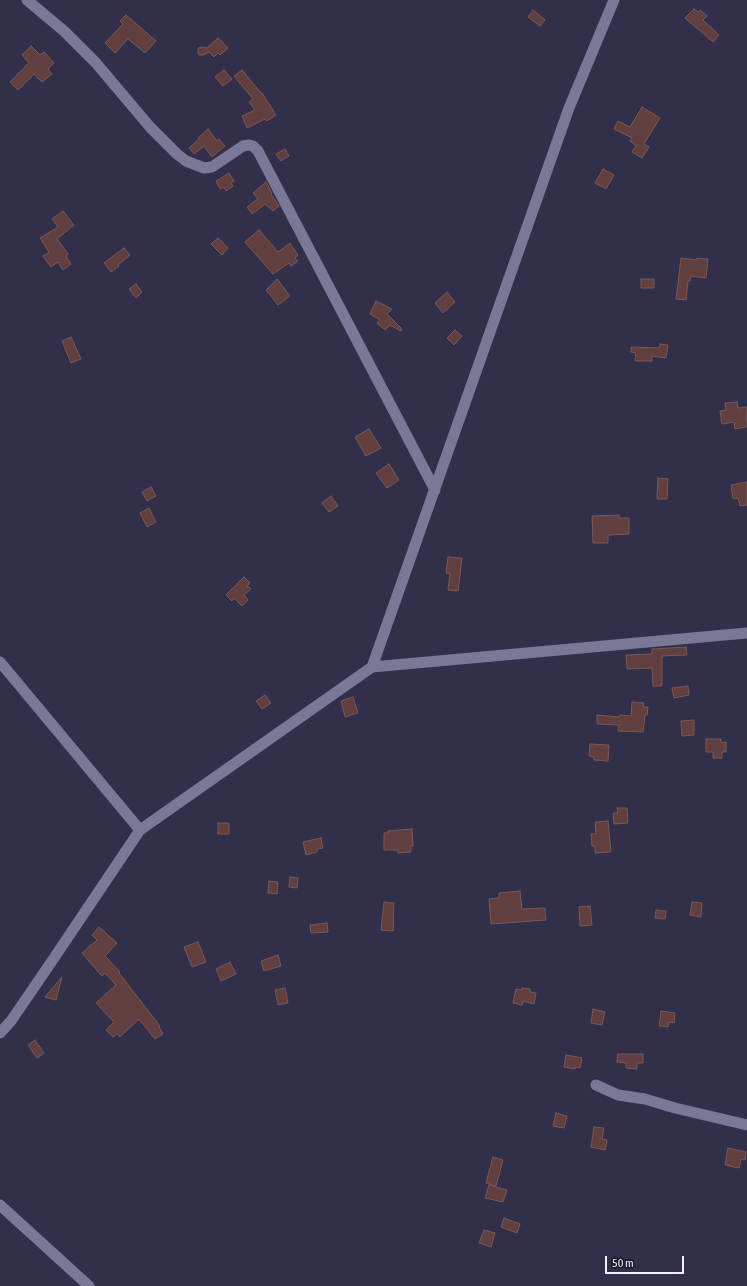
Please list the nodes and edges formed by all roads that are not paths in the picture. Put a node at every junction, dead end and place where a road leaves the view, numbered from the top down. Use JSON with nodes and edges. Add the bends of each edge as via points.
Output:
{"nodes":[{"id":1,"x":27,"y":0,"type":"edge"},
{"id":2,"x":614,"y":0,"type":"edge"},
{"id":3,"x":435,"y":490,"type":"junction"},
{"id":4,"x":747,"y":634,"type":"edge"},
{"id":5,"x":0,"y":662,"type":"edge"},
{"id":6,"x":372,"y":667,"type":"junction"},
{"id":7,"x":140,"y":830,"type":"junction"},
{"id":8,"x":0,"y":1033,"type":"edge"},
{"id":9,"x":596,"y":1085,"type":"dead end"},
{"id":10,"x":747,"y":1125,"type":"edge"},
{"id":11,"x":0,"y":1205,"type":"edge"},
{"id":12,"x":89,"y":1286,"type":"edge"}],
"edges":[{"from":1,"to":3,"type":"street","via":[[64,31],[96,63],[150,127],[186,161],[204,168],[212,167],[243,146],[253,146],[258,152]]},
{"from":2,"to":3,"type":"street","via":[[569,108]]},
{"from":3,"to":6,"type":"street"},
{"from":4,"to":6,"type":"street"},
{"from":5,"to":7,"type":"street"},
{"from":6,"to":7,"type":"street"},
{"from":7,"to":8,"type":"street","via":[[11,1022]]},
{"from":9,"to":10,"type":"street","via":[[618,1095],[645,1099]]},
{"from":11,"to":12,"type":"street"}]}
